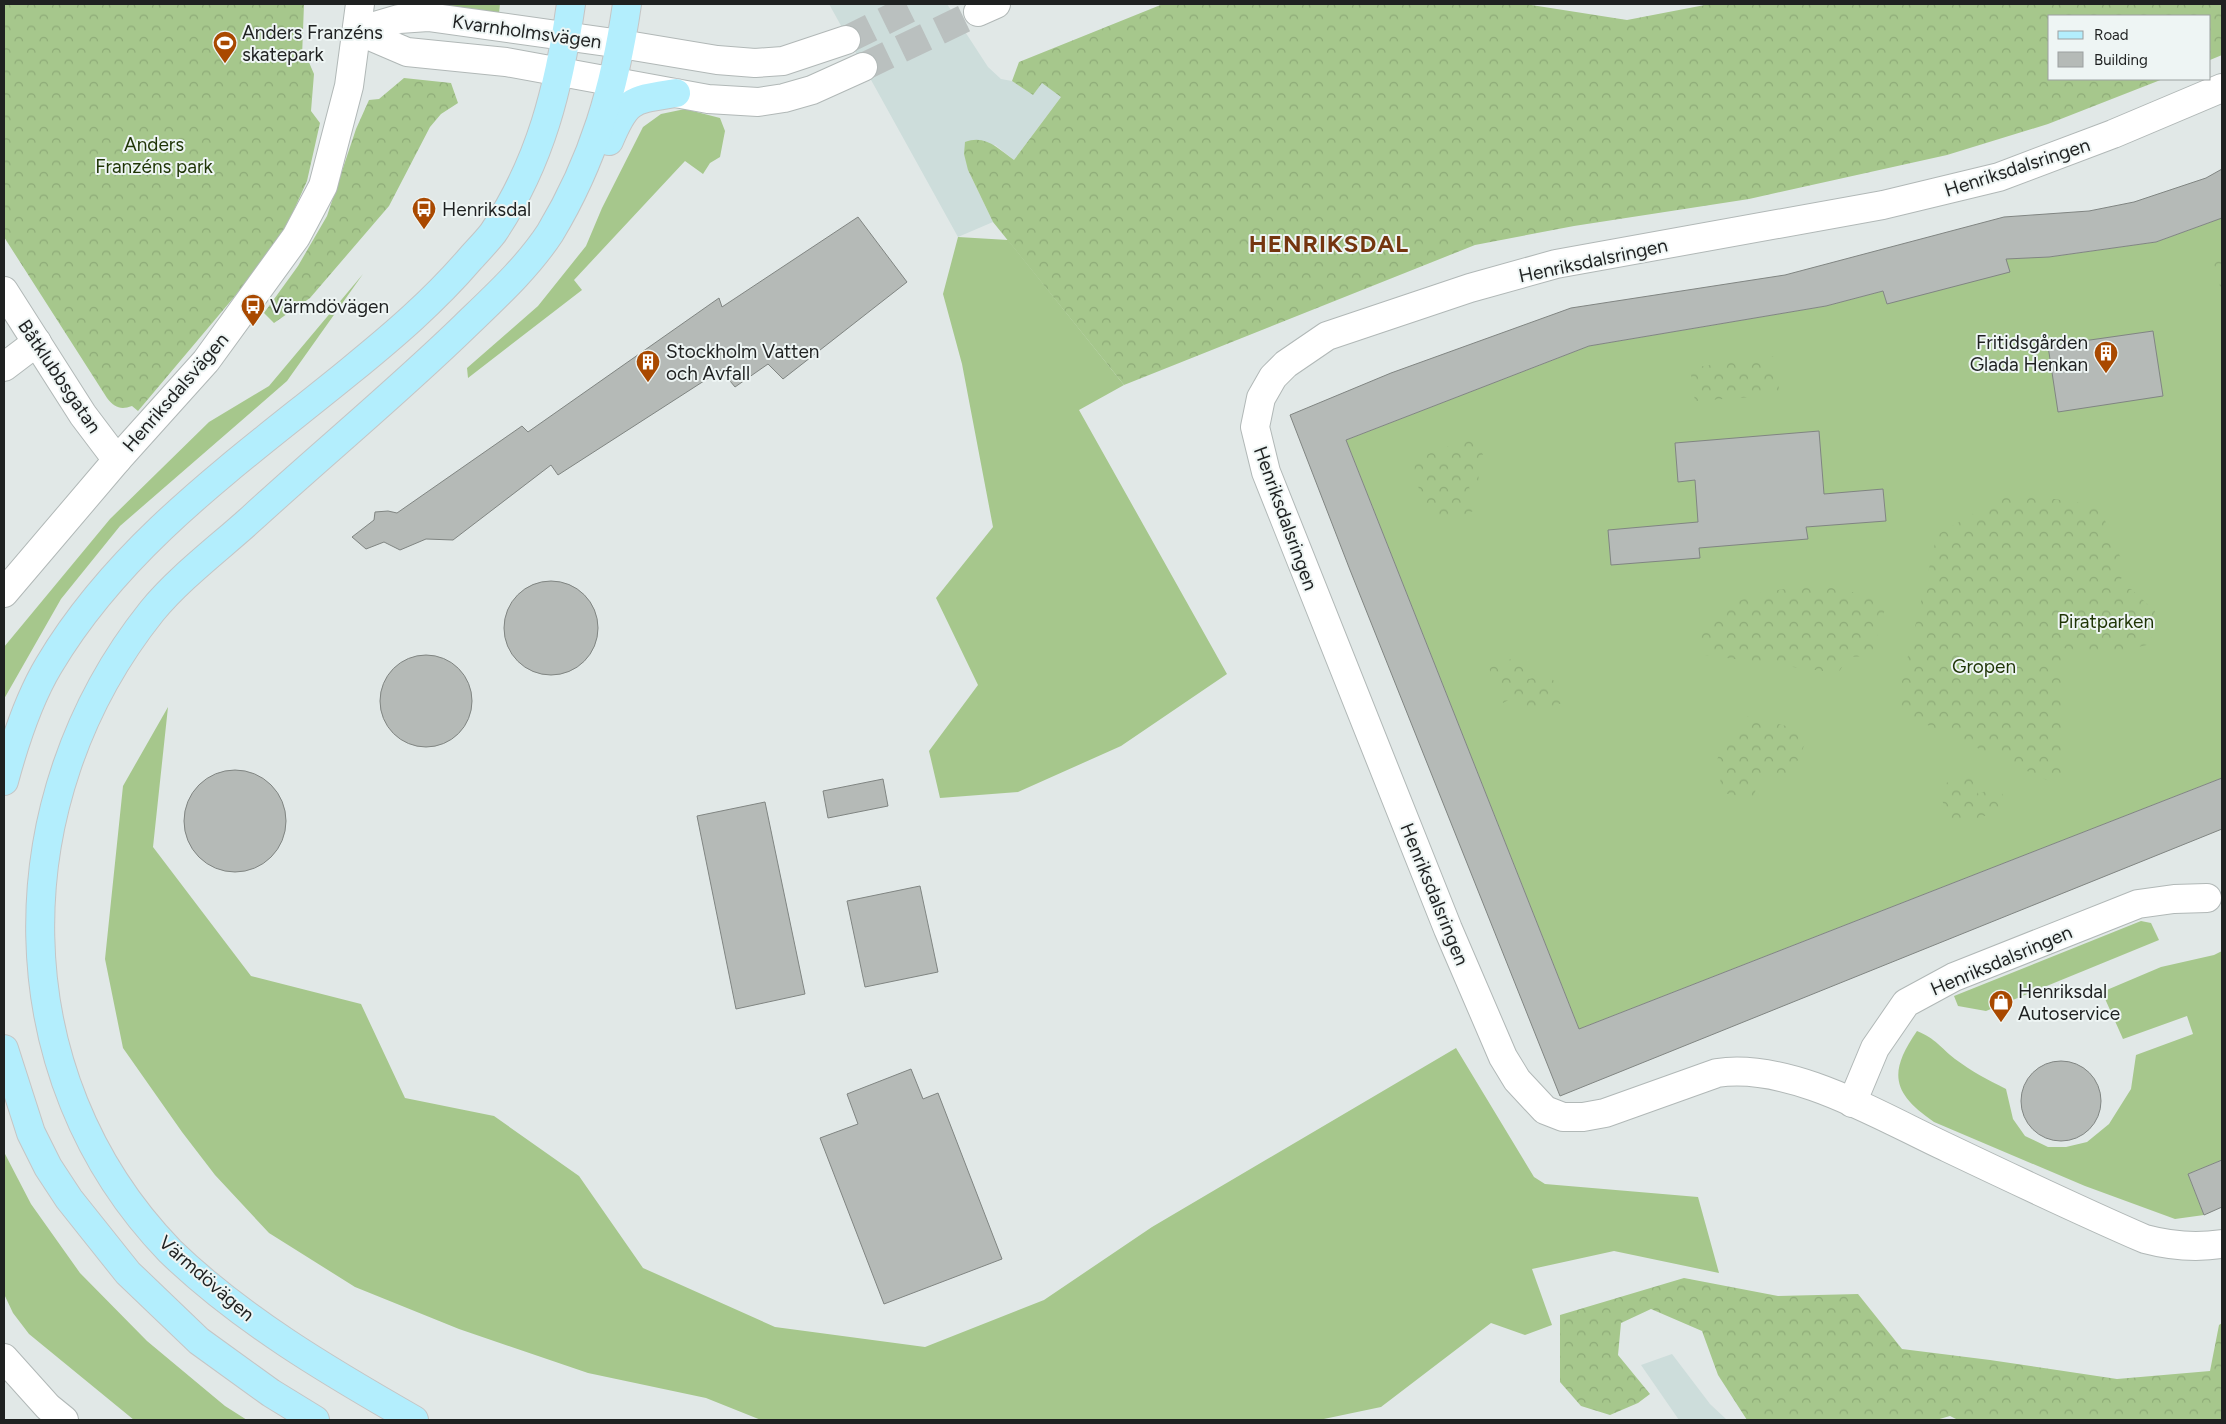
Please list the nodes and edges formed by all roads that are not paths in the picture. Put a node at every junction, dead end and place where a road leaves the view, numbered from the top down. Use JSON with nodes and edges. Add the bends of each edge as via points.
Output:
{"nodes":[{"id":1,"x":360,"y":4,"type":"edge"},
{"id":2,"x":571,"y":4,"type":"edge"},
{"id":3,"x":627,"y":4,"type":"edge"},
{"id":4,"x":358,"y":31,"type":"junction"},
{"id":5,"x":566,"y":37,"type":"junction"},
{"id":6,"x":846,"y":40,"type":"tunnel mouth"},
{"id":7,"x":621,"y":44,"type":"junction"},
{"id":8,"x":863,"y":67,"type":"tunnel mouth"},
{"id":9,"x":560,"y":72,"type":"junction"},
{"id":10,"x":613,"y":82,"type":"junction"},
{"id":11,"x":2222,"y":88,"type":"edge"},
{"id":12,"x":676,"y":94,"type":"junction"},
{"id":13,"x":4,"y":291,"type":"edge"},
{"id":14,"x":38,"y":342,"type":"junction"},
{"id":15,"x":440,"y":350,"type":"junction"},
{"id":16,"x":4,"y":367,"type":"edge"},
{"id":17,"x":117,"y":460,"type":"junction"},
{"id":18,"x":4,"y":593,"type":"edge"},
{"id":19,"x":4,"y":781,"type":"edge"},
{"id":20,"x":2207,"y":898,"type":"dead end"},
{"id":21,"x":4,"y":1049,"type":"edge"},
{"id":22,"x":1852,"y":1103,"type":"junction"},
{"id":23,"x":2222,"y":1244,"type":"edge"},
{"id":24,"x":4,"y":1358,"type":"edge"},
{"id":25,"x":64,"y":1420,"type":"edge"},
{"id":26,"x":315,"y":1420,"type":"edge"},
{"id":27,"x":414,"y":1420,"type":"edge"}],
"edges":[{"from":1,"to":4,"type":"street","name":"Henriksdalsvägen"},
{"from":2,"to":5,"type":"main road"},
{"from":3,"to":7,"type":"main road","name":"Värmdövägen"},
{"from":4,"to":5,"type":"street","name":"Kvarnholmsvägen","via":[[399,19],[428,18]]},
{"from":4,"to":9,"type":"street","name":"Kvarnholmsvägen","via":[[407,52],[506,62]]},
{"from":4,"to":17,"type":"street","name":"Henriksdalsvägen","via":[[349,86],[323,186],[296,237],[206,362]]},
{"from":5,"to":7,"type":"street","name":"Kvarnholmsvägen"},
{"from":5,"to":9,"type":"main road"},
{"from":6,"to":7,"type":"street","name":"Kvarnholmsvägen","via":[[783,61],[755,63]]},
{"from":7,"to":10,"type":"main road","name":"Värmdövägen"},
{"from":8,"to":12,"type":"street","name":"Kvarnholmsvägen","via":[[812,90],[764,101]]},
{"from":9,"to":10,"type":"street","name":"Kvarnholmsvägen"},
{"from":9,"to":19,"type":"main road","via":[[530,169],[492,234],[426,307],[194,497],[115,574],[78,619],[47,667],[15,740]]},
{"from":10,"to":12,"type":"street","name":"Kvarnholmsvägen"},
{"from":10,"to":15,"type":"main road","name":"Värmdövägen","via":[[598,135],[548,235],[517,276]]},
{"from":11,"to":22,"type":"street","name":"Henriksdalsringen","via":[[1999,177],[1883,205],[1556,264],[1470,288],[1326,336],[1272,377],[1261,398],[1255,427],[1266,472],[1448,929],[1503,1057],[1517,1080],[1545,1110],[1563,1117],[1605,1113],[1731,1071],[1760,1073],[1800,1082]]},
{"from":12,"to":15,"type":"main road","via":[[637,100],[626,108],[570,225],[537,275],[492,324],[462,347]]},
{"from":13,"to":14,"type":"street","name":"Båtklubbsgatan"},
{"from":14,"to":16,"type":"street"},
{"from":14,"to":17,"type":"street","name":"Båtklubbsgatan","via":[[83,415]]},
{"from":15,"to":27,"type":"main road","name":"Värmdövägen","via":[[153,610],[106,679],[86,714],[68,757],[42,848],[36,903],[36,956],[46,1032],[72,1108],[114,1185],[168,1248],[240,1310],[354,1386]]},
{"from":17,"to":18,"type":"street","name":"Henriksdalsvägen"},
{"from":20,"to":22,"type":"street","name":"Henriksdalsringen","via":[[2138,904],[1925,992],[1906,1003],[1875,1048]]},
{"from":21,"to":26,"type":"main road","via":[[31,1133],[48,1167],[69,1200],[128,1273],[199,1341]]},
{"from":22,"to":23,"type":"street","name":"Henriksdalsringen","via":[[2144,1239],[2170,1246]]},
{"from":24,"to":25,"type":"street"}]}
